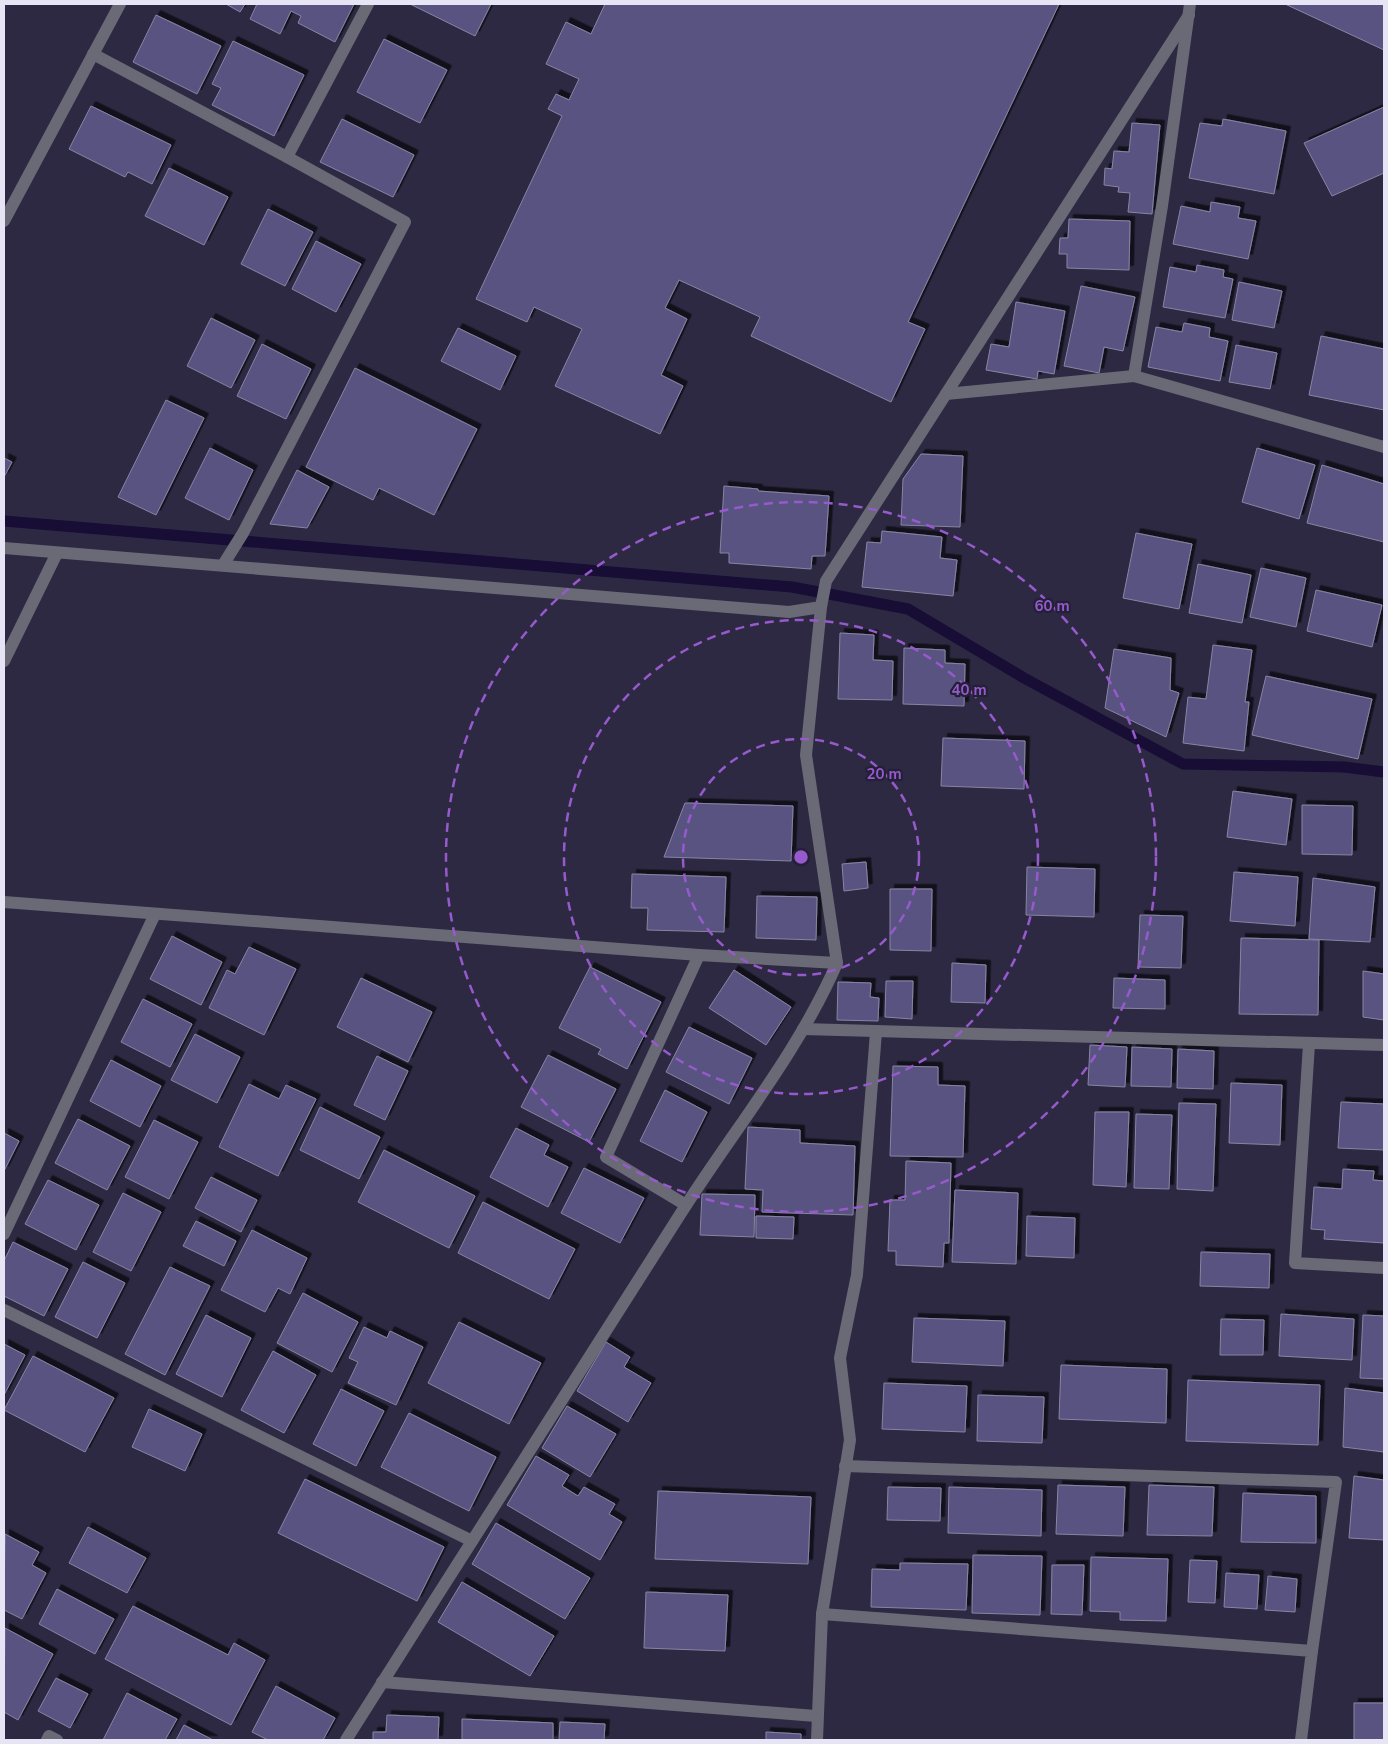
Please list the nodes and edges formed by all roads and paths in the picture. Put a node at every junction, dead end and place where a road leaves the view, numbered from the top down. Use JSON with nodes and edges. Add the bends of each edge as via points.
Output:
{"nodes":[{"id":1,"x":120,"y":4,"type":"edge"},
{"id":2,"x":368,"y":4,"type":"edge"},
{"id":3,"x":1190,"y":10,"type":"edge"},
{"id":4,"x":93,"y":54,"type":"junction"},
{"id":5,"x":287,"y":157,"type":"junction"},
{"id":6,"x":4,"y":221,"type":"edge"},
{"id":7,"x":1134,"y":376,"type":"junction"},
{"id":8,"x":946,"y":394,"type":"junction"},
{"id":9,"x":1384,"y":447,"type":"edge"},
{"id":10,"x":4,"y":548,"type":"edge"},
{"id":11,"x":57,"y":553,"type":"junction"},
{"id":12,"x":227,"y":560,"type":"junction"},
{"id":13,"x":821,"y":607,"type":"junction"},
{"id":14,"x":4,"y":661,"type":"edge"},
{"id":15,"x":4,"y":902,"type":"edge"},
{"id":16,"x":155,"y":914,"type":"junction"},
{"id":17,"x":699,"y":955,"type":"junction"},
{"id":18,"x":837,"y":963,"type":"junction"},
{"id":19,"x":803,"y":1029,"type":"junction"},
{"id":20,"x":876,"y":1032,"type":"junction"},
{"id":21,"x":1309,"y":1044,"type":"junction"},
{"id":22,"x":1384,"y":1045,"type":"edge"},
{"id":23,"x":686,"y":1205,"type":"junction"},
{"id":24,"x":4,"y":1234,"type":"edge"},
{"id":25,"x":1384,"y":1268,"type":"edge"},
{"id":26,"x":4,"y":1310,"type":"edge"},
{"id":27,"x":846,"y":1466,"type":"junction"},
{"id":28,"x":472,"y":1541,"type":"junction"},
{"id":29,"x":822,"y":1614,"type":"junction"},
{"id":30,"x":1312,"y":1651,"type":"junction"},
{"id":31,"x":382,"y":1682,"type":"junction"},
{"id":32,"x":816,"y":1716,"type":"junction"},
{"id":33,"x":47,"y":1740,"type":"edge"},
{"id":34,"x":57,"y":1740,"type":"edge"},
{"id":35,"x":346,"y":1740,"type":"edge"},
{"id":36,"x":817,"y":1740,"type":"edge"},
{"id":37,"x":1301,"y":1740,"type":"edge"}],
"edges":[{"from":1,"to":4,"type":"street"},
{"from":2,"to":5,"type":"street"},
{"from":3,"to":7,"type":"street"},
{"from":3,"to":8,"type":"street"},
{"from":4,"to":5,"type":"street"},
{"from":4,"to":6,"type":"street"},
{"from":5,"to":12,"type":"street","via":[[405,222]]},
{"from":7,"to":8,"type":"street"},
{"from":7,"to":9,"type":"street"},
{"from":8,"to":13,"type":"street","via":[[826,581]]},
{"from":10,"to":11,"type":"street"},
{"from":11,"to":12,"type":"street"},
{"from":11,"to":14,"type":"street"},
{"from":12,"to":13,"type":"street","via":[[789,612]]},
{"from":13,"to":18,"type":"street","via":[[806,755]]},
{"from":15,"to":16,"type":"street"},
{"from":16,"to":17,"type":"street"},
{"from":16,"to":24,"type":"street"},
{"from":17,"to":18,"type":"street"},
{"from":17,"to":23,"type":"street","via":[[606,1157]]},
{"from":18,"to":19,"type":"street"},
{"from":19,"to":20,"type":"street"},
{"from":19,"to":23,"type":"street"},
{"from":20,"to":21,"type":"street"},
{"from":20,"to":27,"type":"street","via":[[857,1275],[840,1358],[850,1440]]},
{"from":21,"to":22,"type":"street"},
{"from":21,"to":25,"type":"street","via":[[1295,1263]]},
{"from":23,"to":28,"type":"street"},
{"from":26,"to":28,"type":"street"},
{"from":27,"to":29,"type":"street"},
{"from":27,"to":30,"type":"street","via":[[1336,1482]]},
{"from":28,"to":31,"type":"street"},
{"from":29,"to":30,"type":"street"},
{"from":29,"to":32,"type":"street"},
{"from":30,"to":37,"type":"street"},
{"from":31,"to":32,"type":"street"},
{"from":31,"to":35,"type":"street"},
{"from":32,"to":36,"type":"street"},
{"from":33,"to":34,"type":"street","via":[[49,1736]]}]}
